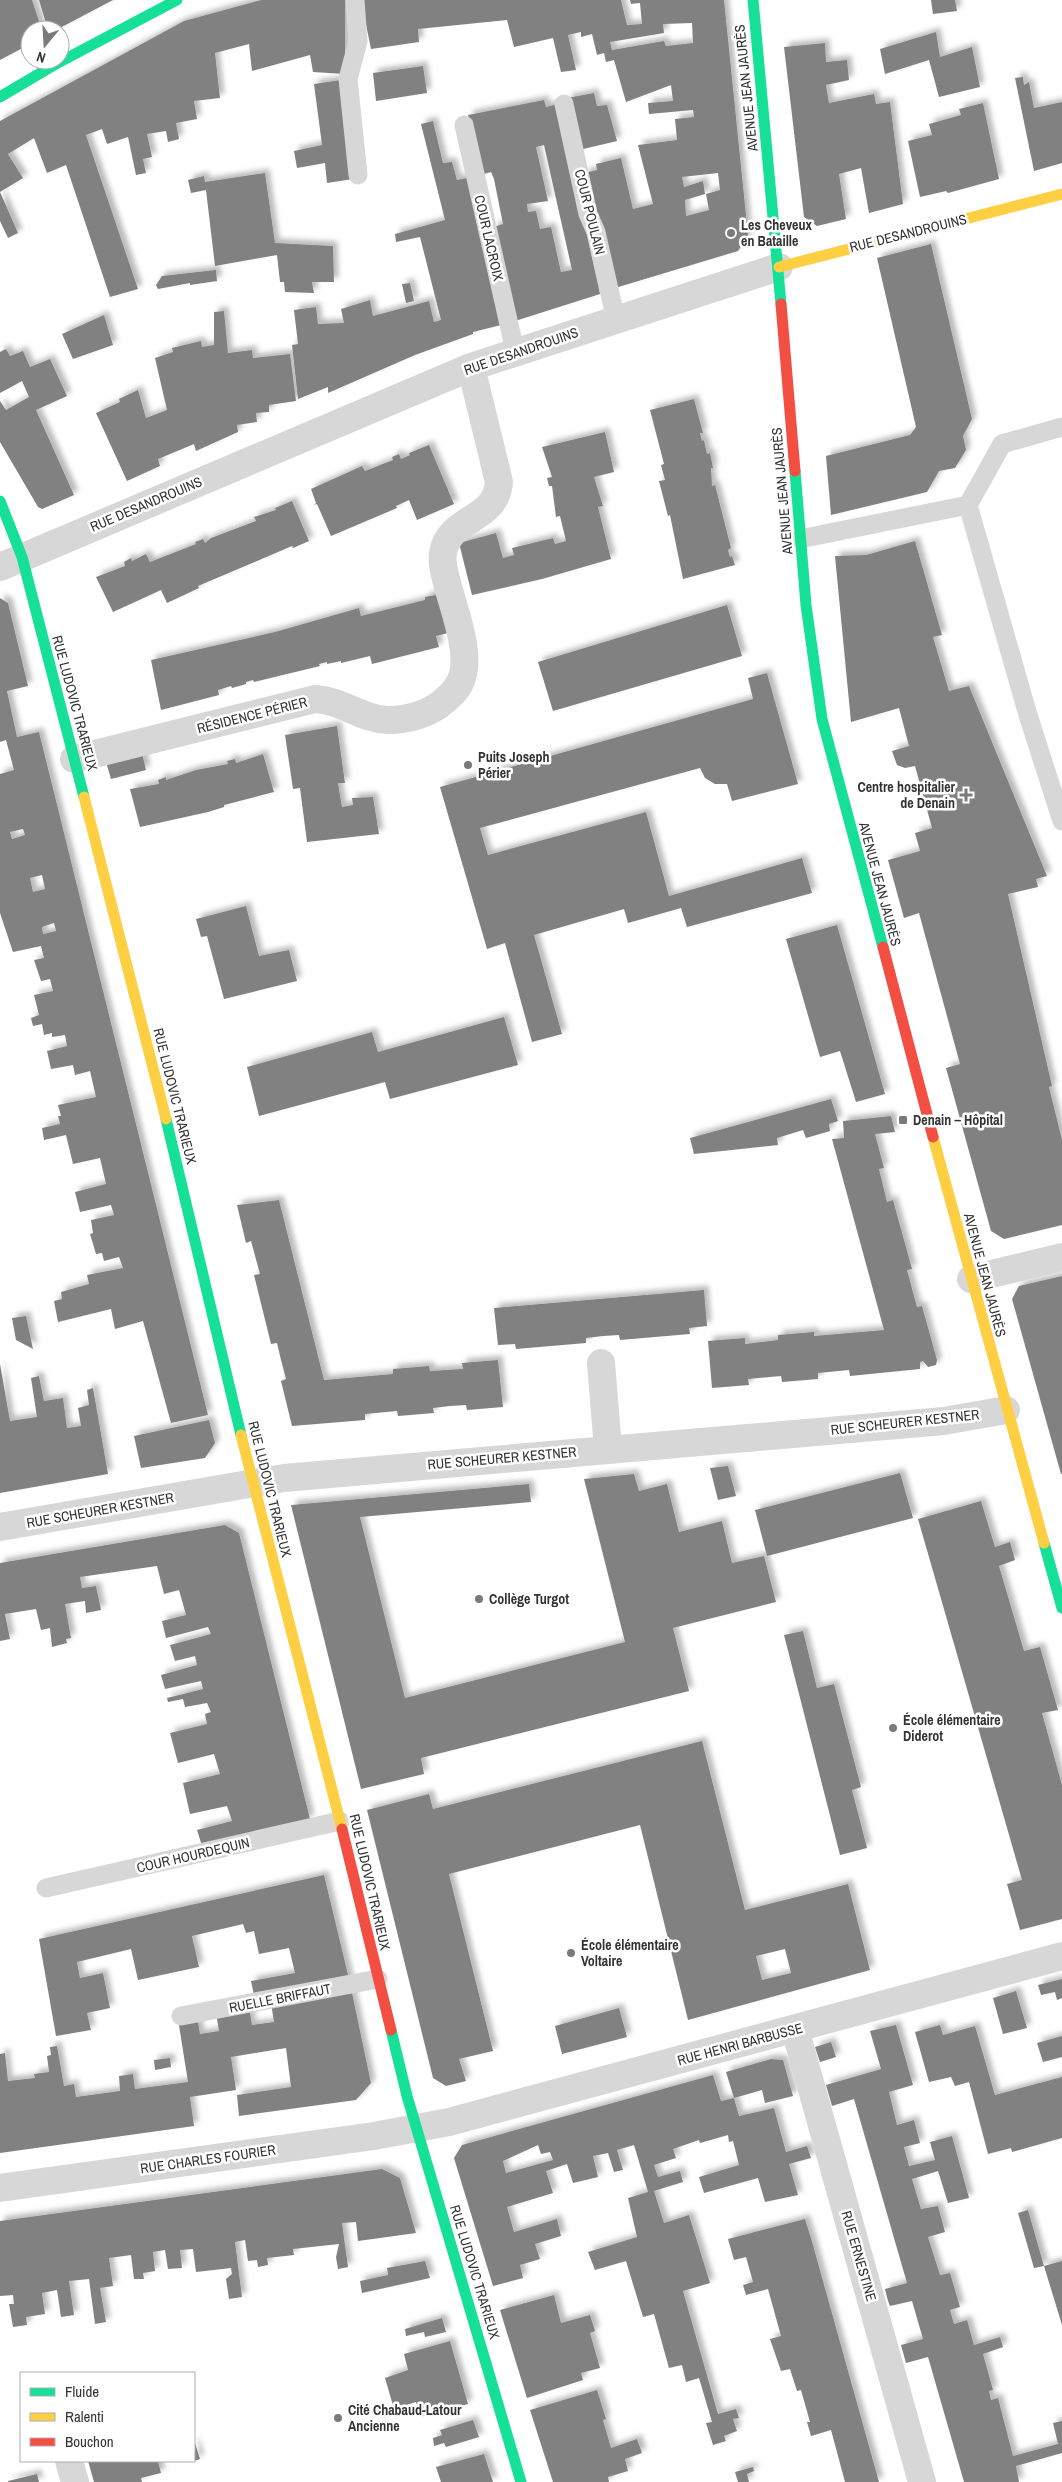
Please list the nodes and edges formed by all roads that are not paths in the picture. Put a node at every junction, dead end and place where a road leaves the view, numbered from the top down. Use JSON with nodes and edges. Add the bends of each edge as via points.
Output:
{"nodes":[{"id":1,"x":177,"y":0,"type":"edge"},
{"id":2,"x":355,"y":0,"type":"edge"},
{"id":3,"x":752,"y":0,"type":"edge"},
{"id":4,"x":0,"y":97,"type":"edge"},
{"id":5,"x":564,"y":104,"type":"dead end"},
{"id":6,"x":464,"y":125,"type":"dead end"},
{"id":7,"x":358,"y":175,"type":"dead end"},
{"id":8,"x":1062,"y":194,"type":"edge"},
{"id":9,"x":779,"y":267,"type":"junction"},
{"id":10,"x":616,"y":320,"type":"junction"},
{"id":11,"x":515,"y":351,"type":"junction"},
{"id":12,"x":471,"y":367,"type":"junction"},
{"id":13,"x":1062,"y":427,"type":"edge"},
{"id":14,"x":0,"y":501,"type":"edge"},
{"id":15,"x":968,"y":505,"type":"junction"},
{"id":16,"x":800,"y":539,"type":"junction"},
{"id":17,"x":11,"y":562,"type":"edge"},
{"id":18,"x":74,"y":759,"type":"junction"},
{"id":19,"x":1062,"y":822,"type":"edge"},
{"id":20,"x":1062,"y":1257,"type":"edge"},
{"id":21,"x":972,"y":1279,"type":"junction"},
{"id":22,"x":601,"y":1363,"type":"dead end"},
{"id":23,"x":1006,"y":1410,"type":"junction"},
{"id":24,"x":608,"y":1449,"type":"junction"},
{"id":25,"x":253,"y":1483,"type":"junction"},
{"id":26,"x":0,"y":1527,"type":"edge"},
{"id":27,"x":1057,"y":1571,"type":"edge"},
{"id":28,"x":1062,"y":1608,"type":"edge"},
{"id":29,"x":340,"y":1822,"type":"junction"},
{"id":30,"x":46,"y":1888,"type":"dead end"},
{"id":31,"x":1062,"y":1956,"type":"edge"},
{"id":32,"x":378,"y":1979,"type":"junction"},
{"id":33,"x":181,"y":2016,"type":"dead end"},
{"id":34,"x":795,"y":2029,"type":"junction"},
{"id":35,"x":416,"y":2129,"type":"junction"},
{"id":36,"x":0,"y":2188,"type":"edge"},
{"id":37,"x":69,"y":2462,"type":"edge"},
{"id":38,"x":75,"y":2482,"type":"edge"},
{"id":39,"x":521,"y":2482,"type":"edge"},
{"id":40,"x":922,"y":2482,"type":"edge"}],
"edges":[{"from":1,"to":4,"type":"street"},
{"from":2,"to":7,"type":"lane","via":[[358,41],[348,79]]},
{"from":3,"to":9,"type":"street","name":"AVENUE JEAN JAURÈS"},
{"from":5,"to":10,"type":"lane","name":"COUR POULAIN"},
{"from":6,"to":11,"type":"lane","name":"COUR LACROIX"},
{"from":8,"to":9,"type":"street","name":"RUE DESANDROUINS"},
{"from":9,"to":10,"type":"street","name":"RUE DESANDROUINS"},
{"from":9,"to":16,"type":"street","name":"AVENUE JEAN JAURÈS"},
{"from":10,"to":11,"type":"street","name":"RUE DESANDROUINS"},
{"from":11,"to":12,"type":"street","name":"RUE DESANDROUINS"},
{"from":12,"to":17,"type":"street","name":"RUE DESANDROUINS"},
{"from":12,"to":18,"type":"street","name":"RÉSIDENCE PÉRIER","via":[[499,482],[491,504],[457,528],[444,547],[443,566],[465,661],[461,682],[454,691],[432,710],[405,718],[370,717],[341,704],[315,699]]},
{"from":13,"to":15,"type":"lane","via":[[1002,444]]},
{"from":14,"to":17,"type":"street","name":"RUE LUDOVIC TRARIEUX"},
{"from":15,"to":16,"type":"lane"},
{"from":15,"to":19,"type":"lane"},
{"from":16,"to":21,"type":"street","name":"AVENUE JEAN JAURÈS","via":[[812,661],[827,744]]},
{"from":17,"to":18,"type":"street","name":"RUE LUDOVIC TRARIEUX"},
{"from":18,"to":25,"type":"street","name":"RUE LUDOVIC TRARIEUX","via":[[158,1085]]},
{"from":20,"to":21,"type":"street"},
{"from":21,"to":23,"type":"street","name":"AVENUE JEAN JAURÈS"},
{"from":22,"to":24,"type":"street"},
{"from":23,"to":24,"type":"street","name":"RUE SCHEURER KESTNER","via":[[944,1421]]},
{"from":23,"to":27,"type":"street","name":"AVENUE JEAN JAURÈS"},
{"from":24,"to":25,"type":"street","name":"RUE SCHEURER KESTNER"},
{"from":25,"to":26,"type":"street","name":"RUE SCHEURER KESTNER"},
{"from":25,"to":29,"type":"street","name":"RUE LUDOVIC TRARIEUX"},
{"from":27,"to":28,"type":"street","name":"AVENUE JEAN JAURÈS"},
{"from":29,"to":30,"type":"lane","name":"COUR HOURDEQUIN"},
{"from":29,"to":32,"type":"street","name":"RUE LUDOVIC TRARIEUX"},
{"from":31,"to":34,"type":"street","name":"RUE HENRI BARBUSSE"},
{"from":32,"to":33,"type":"lane","name":"RUELLE BRIFFAUT"},
{"from":32,"to":35,"type":"street","name":"RUE LUDOVIC TRARIEUX"},
{"from":34,"to":35,"type":"street","name":"RUE HENRI BARBUSSE"},
{"from":34,"to":40,"type":"street","name":"RUE ERNESTINE"},
{"from":35,"to":36,"type":"street","name":"RUE CHARLES FOURIER"},
{"from":35,"to":39,"type":"street","name":"RUE LUDOVIC TRARIEUX"},
{"from":37,"to":38,"type":"street"}]}
